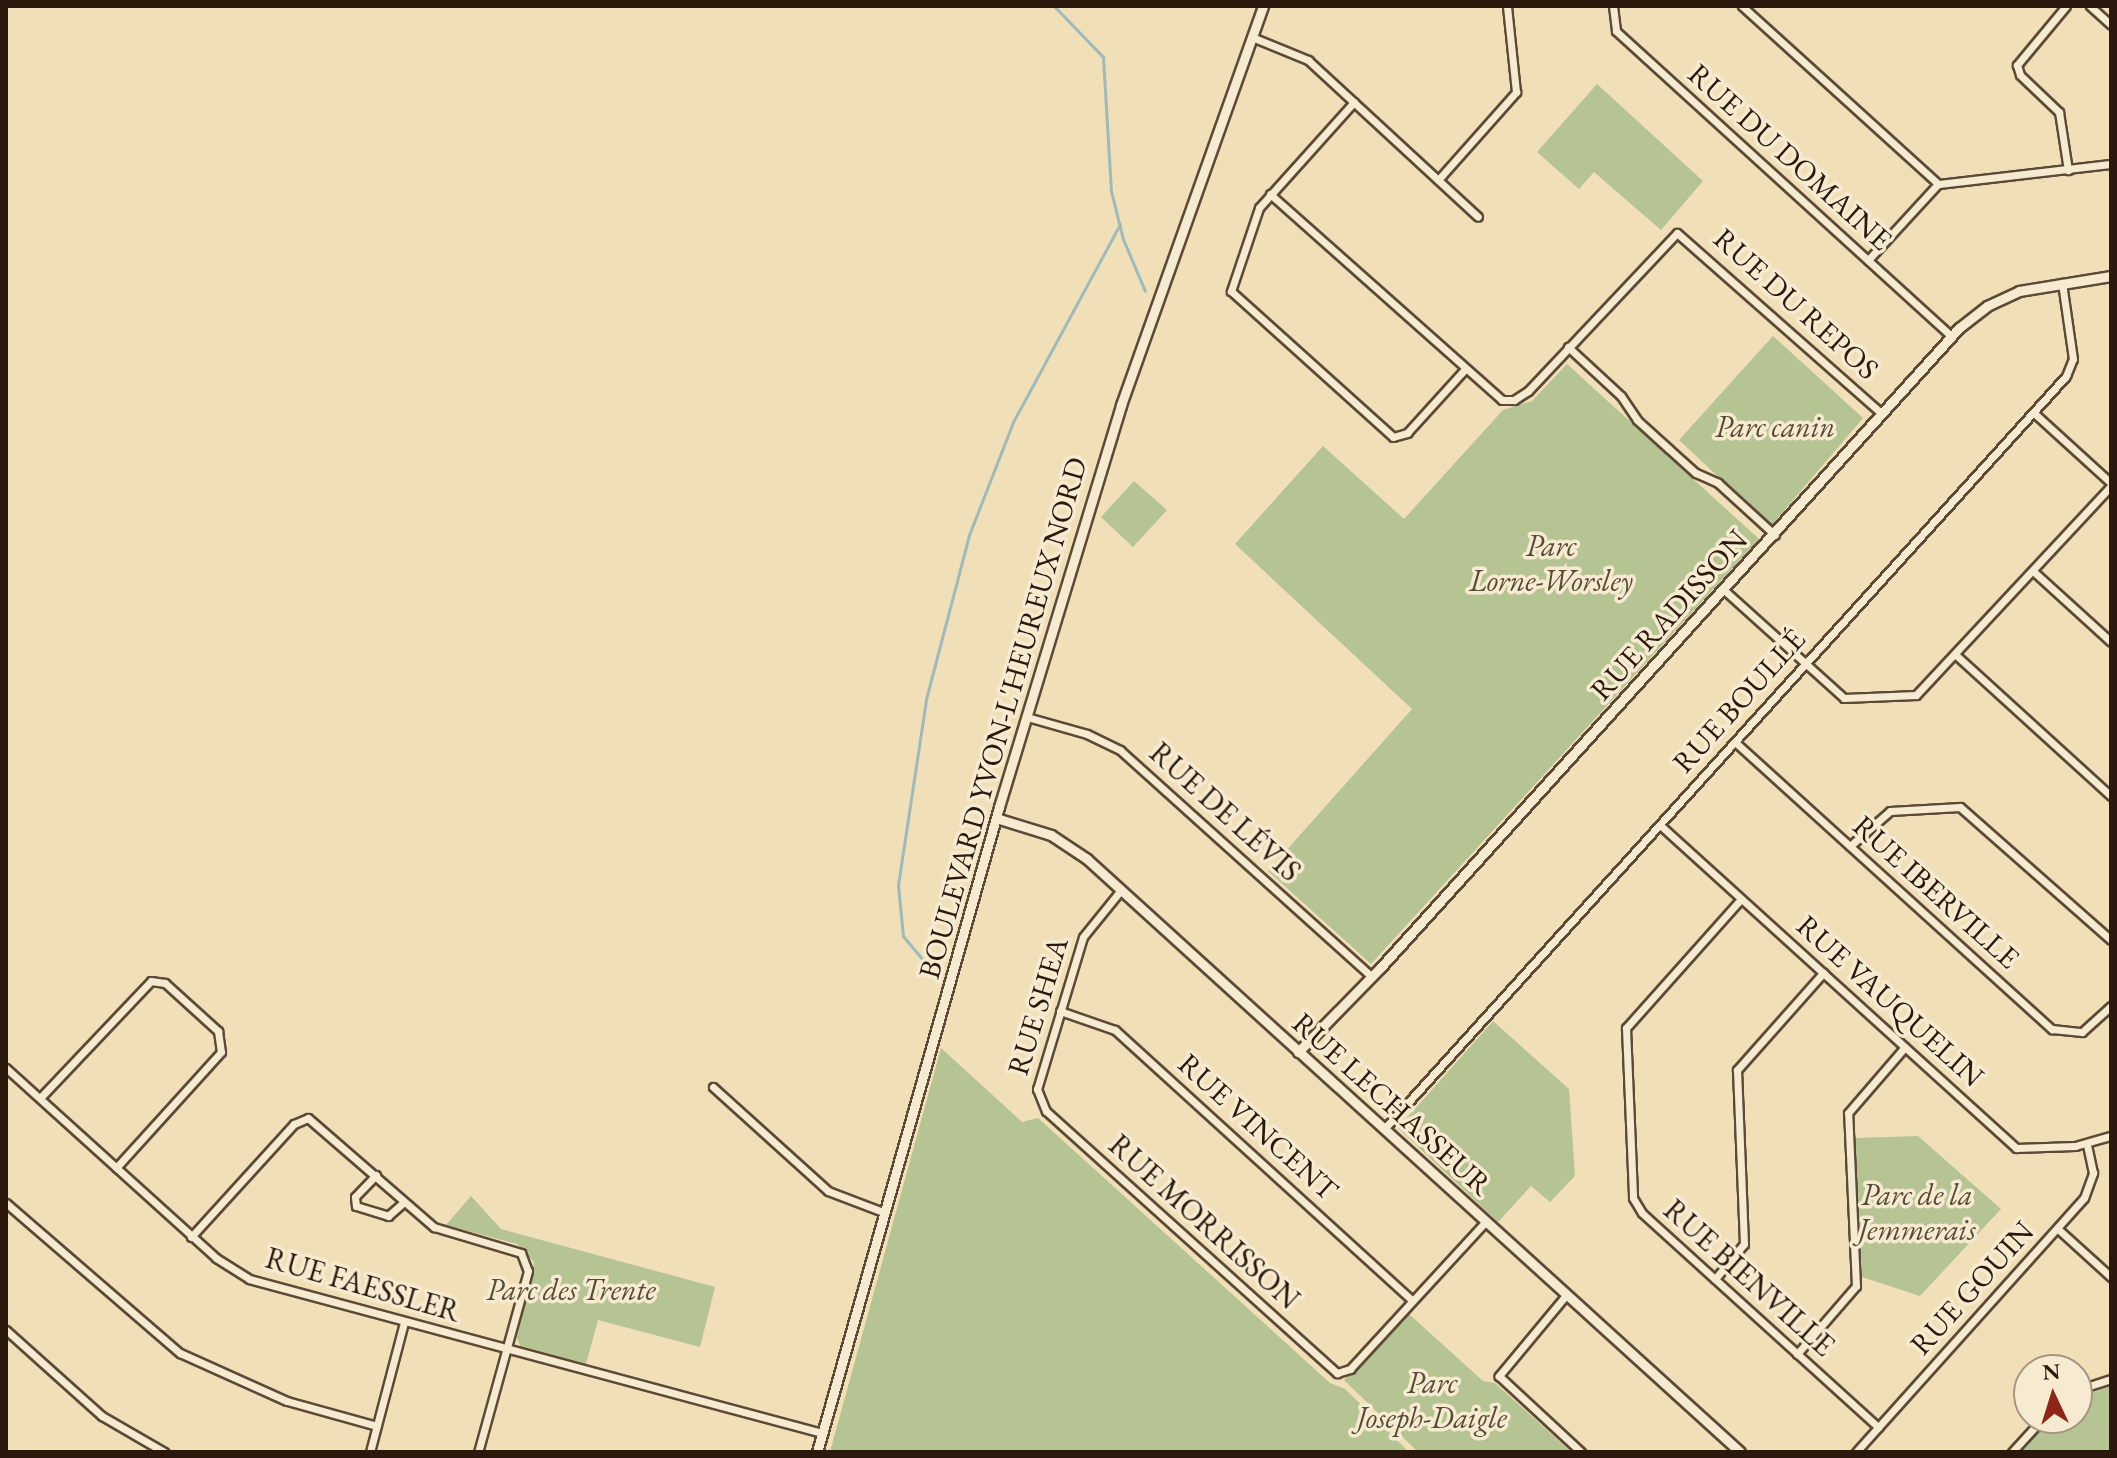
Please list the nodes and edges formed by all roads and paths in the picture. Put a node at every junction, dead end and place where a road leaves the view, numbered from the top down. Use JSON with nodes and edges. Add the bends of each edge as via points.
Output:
{"nodes":[{"id":1,"x":1263,"y":6,"type":"edge"},
{"id":2,"x":1507,"y":6,"type":"edge"},
{"id":3,"x":1613,"y":6,"type":"edge"},
{"id":4,"x":1742,"y":6,"type":"edge"},
{"id":5,"x":2066,"y":6,"type":"edge"},
{"id":6,"x":2090,"y":6,"type":"edge"},
{"id":7,"x":2111,"y":25,"type":"edge"},
{"id":8,"x":1252,"y":37,"type":"junction"},
{"id":9,"x":1354,"y":102,"type":"junction"},
{"id":10,"x":2111,"y":164,"type":"edge"},
{"id":11,"x":2068,"y":170,"type":"junction"},
{"id":12,"x":1438,"y":180,"type":"junction"},
{"id":13,"x":1938,"y":184,"type":"junction"},
{"id":14,"x":1270,"y":194,"type":"junction"},
{"id":15,"x":1478,"y":217,"type":"dead end"},
{"id":16,"x":1868,"y":260,"type":"junction"},
{"id":17,"x":2111,"y":276,"type":"edge"},
{"id":18,"x":2062,"y":283,"type":"junction"},
{"id":19,"x":1951,"y":336,"type":"junction"},
{"id":20,"x":1568,"y":347,"type":"junction"},
{"id":21,"x":1465,"y":369,"type":"junction"},
{"id":22,"x":2034,"y":413,"type":"junction"},
{"id":23,"x":1882,"y":414,"type":"junction"},
{"id":24,"x":2111,"y":484,"type":"edge"},
{"id":25,"x":1775,"y":535,"type":"junction"},
{"id":26,"x":2033,"y":571,"type":"junction"},
{"id":27,"x":1724,"y":590,"type":"junction"},
{"id":28,"x":2111,"y":642,"type":"edge"},
{"id":29,"x":1957,"y":656,"type":"junction"},
{"id":30,"x":1806,"y":664,"type":"junction"},
{"id":31,"x":1027,"y":717,"type":"junction"},
{"id":32,"x":1735,"y":742,"type":"junction"},
{"id":33,"x":2111,"y":796,"type":"edge"},
{"id":34,"x":996,"y":818,"type":"junction"},
{"id":35,"x":1660,"y":825,"type":"junction"},
{"id":36,"x":1850,"y":846,"type":"junction"},
{"id":37,"x":1121,"y":890,"type":"junction"},
{"id":38,"x":1741,"y":899,"type":"junction"},
{"id":39,"x":2111,"y":940,"type":"edge"},
{"id":40,"x":1823,"y":973,"type":"junction"},
{"id":41,"x":1371,"y":976,"type":"junction"},
{"id":42,"x":2111,"y":1006,"type":"edge"},
{"id":43,"x":1060,"y":1011,"type":"junction"},
{"id":44,"x":1905,"y":1047,"type":"junction"},
{"id":45,"x":1298,"y":1052,"type":"junction"},
{"id":46,"x":6,"y":1068,"type":"edge"},
{"id":47,"x":713,"y":1087,"type":"dead end"},
{"id":48,"x":40,"y":1098,"type":"junction"},
{"id":49,"x":1038,"y":1101,"type":"joint"},
{"id":50,"x":1384,"y":1129,"type":"junction"},
{"id":51,"x":2111,"y":1136,"type":"edge"},
{"id":52,"x":2087,"y":1144,"type":"junction"},
{"id":53,"x":116,"y":1168,"type":"junction"},
{"id":54,"x":376,"y":1175,"type":"junction"},
{"id":55,"x":404,"y":1202,"type":"junction"},
{"id":56,"x":6,"y":1203,"type":"edge"},
{"id":57,"x":883,"y":1212,"type":"junction"},
{"id":58,"x":1485,"y":1222,"type":"junction"},
{"id":59,"x":2058,"y":1229,"type":"junction"},
{"id":60,"x":191,"y":1237,"type":"junction"},
{"id":61,"x":2111,"y":1277,"type":"edge"},
{"id":62,"x":1715,"y":1279,"type":"junction"},
{"id":63,"x":1567,"y":1294,"type":"junction"},
{"id":64,"x":1412,"y":1300,"type":"junction"},
{"id":65,"x":404,"y":1322,"type":"junction"},
{"id":66,"x":6,"y":1330,"type":"edge"},
{"id":67,"x":506,"y":1349,"type":"junction"},
{"id":68,"x":1797,"y":1354,"type":"junction"},
{"id":69,"x":377,"y":1426,"type":"junction"},
{"id":70,"x":1878,"y":1427,"type":"junction"},
{"id":71,"x":822,"y":1433,"type":"junction"},
{"id":72,"x":2028,"y":1434,"type":"edge"},
{"id":73,"x":478,"y":1451,"type":"edge"},
{"id":74,"x":164,"y":1452,"type":"edge"},
{"id":75,"x":370,"y":1452,"type":"edge"},
{"id":76,"x":489,"y":1452,"type":"edge"},
{"id":77,"x":817,"y":1452,"type":"edge"},
{"id":78,"x":1581,"y":1452,"type":"edge"},
{"id":79,"x":1740,"y":1452,"type":"edge"},
{"id":80,"x":1856,"y":1452,"type":"edge"},
{"id":81,"x":2012,"y":1452,"type":"edge"}],
"edges":[{"from":1,"to":8,"type":"street","name":"BOULEVARD YVON-L'HEUREUX NORD"},
{"from":2,"to":12,"type":"street","via":[[1516,92]]},
{"from":3,"to":16,"type":"street","name":"RUE DU DOMAINE","via":[[1611,22],[1620,35]]},
{"from":4,"to":13,"type":"street"},
{"from":5,"to":11,"type":"street","via":[[2021,56],[2017,68],[2059,112]]},
{"from":6,"to":7,"type":"street"},
{"from":8,"to":9,"type":"street","via":[[1303,57]]},
{"from":8,"to":31,"type":"street","name":"BOULEVARD YVON-L'HEUREUX NORD","via":[[1126,390]]},
{"from":9,"to":12,"type":"street"},
{"from":9,"to":14,"type":"street"},
{"from":10,"to":11,"type":"street"},
{"from":11,"to":13,"type":"street"},
{"from":12,"to":15,"type":"street"},
{"from":13,"to":16,"type":"street"},
{"from":14,"to":21,"type":"street"},
{"from":14,"to":21,"type":"street","via":[[1255,217],[1231,291],[1385,433],[1407,433]]},
{"from":16,"to":19,"type":"street","name":"RUE DU DOMAINE"},
{"from":17,"to":18,"type":"street","name":"RUE RADISSON"},
{"from":18,"to":19,"type":"street","name":"RUE RADISSON","via":[[2003,298]]},
{"from":18,"to":22,"type":"street","name":"RUE BOULLÉ","via":[[2072,367]]},
{"from":19,"to":23,"type":"street","name":"RUE RADISSON"},
{"from":20,"to":21,"type":"street","via":[[1524,394],[1508,401]]},
{"from":20,"to":23,"type":"street","name":"RUE DU REPOS","via":[[1677,233]]},
{"from":20,"to":25,"type":"street","via":[[1621,396],[1637,420]]},
{"from":22,"to":24,"type":"street"},
{"from":22,"to":30,"type":"street","name":"RUE BOULLÉ"},
{"from":23,"to":25,"type":"street","name":"RUE RADISSON"},
{"from":24,"to":26,"type":"street"},
{"from":25,"to":27,"type":"street","name":"RUE RADISSON"},
{"from":26,"to":28,"type":"street"},
{"from":26,"to":29,"type":"street"},
{"from":27,"to":30,"type":"street"},
{"from":27,"to":41,"type":"street","name":"RUE RADISSON"},
{"from":29,"to":30,"type":"street","via":[[1916,695],[1857,700],[1841,696]]},
{"from":29,"to":33,"type":"street"},
{"from":30,"to":32,"type":"street","name":"RUE BOULLÉ"},
{"from":31,"to":34,"type":"street","name":"BOULEVARD YVON-L'HEUREUX NORD"},
{"from":31,"to":41,"type":"street","name":"RUE DE LÉVIS","via":[[1087,734],[1120,750]]},
{"from":32,"to":35,"type":"street","name":"RUE BOULLÉ"},
{"from":32,"to":36,"type":"street","name":"RUE IBERVILLE"},
{"from":34,"to":37,"type":"street","name":"RUE LECHASSEUR","via":[[1065,843]]},
{"from":34,"to":57,"type":"street","name":"BOULEVARD YVON-L'HEUREUX NORD"},
{"from":35,"to":38,"type":"street","name":"RUE VAUQUELIN"},
{"from":35,"to":50,"type":"street","name":"RUE BOULLÉ"},
{"from":36,"to":39,"type":"street","via":[[1890,811],[1960,807]]},
{"from":36,"to":42,"type":"street","name":"RUE IBERVILLE","via":[[2055,1031],[2082,1032]]},
{"from":37,"to":43,"type":"street","name":"RUE SHEA","via":[[1085,931]]},
{"from":37,"to":45,"type":"street","name":"RUE LECHASSEUR"},
{"from":38,"to":40,"type":"street","name":"RUE VAUQUELIN"},
{"from":38,"to":62,"type":"street","name":"RUE BIENVILLE","via":[[1624,1035],[1634,1201]]},
{"from":40,"to":44,"type":"street","name":"RUE VAUQUELIN"},
{"from":40,"to":62,"type":"street","via":[[1737,1070],[1744,1244]]},
{"from":41,"to":45,"type":"street","name":"RUE RADISSON"},
{"from":43,"to":49,"type":"street","name":"RUE SHEA"},
{"from":43,"to":64,"type":"street","name":"RUE VINCENT","via":[[1115,1030]]},
{"from":44,"to":52,"type":"street","name":"RUE VAUQUELIN","via":[[2016,1148]]},
{"from":44,"to":68,"type":"street","via":[[1848,1113],[1856,1286]]},
{"from":45,"to":50,"type":"street","name":"RUE LECHASSEUR"},
{"from":46,"to":48,"type":"street","name":"RUE FAESSLER"},
{"from":47,"to":57,"type":"street","via":[[828,1191]]},
{"from":48,"to":53,"type":"street","name":"RUE FAESSLER"},
{"from":48,"to":53,"type":"street","via":[[145,984],[157,980],[168,985],[220,1033],[223,1046]]},
{"from":49,"to":64,"type":"street","name":"RUE MORRISSON","via":[[1341,1374]]},
{"from":50,"to":58,"type":"street","name":"RUE LECHASSEUR"},
{"from":51,"to":52,"type":"street","name":"RUE VAUQUELIN"},
{"from":52,"to":59,"type":"street","name":"RUE GOUIN","via":[[2091,1186]]},
{"from":53,"to":60,"type":"street","name":"RUE FAESSLER"},
{"from":54,"to":55,"type":"street"},
{"from":54,"to":55,"type":"street","via":[[355,1197],[356,1206],[386,1216]]},
{"from":54,"to":60,"type":"street","via":[[316,1121],[302,1119]]},
{"from":55,"to":67,"type":"street","via":[[438,1229],[525,1257],[528,1271]]},
{"from":56,"to":69,"type":"street","via":[[180,1353],[287,1401]]},
{"from":57,"to":71,"type":"street","name":"BOULEVARD YVON-L'HEUREUX NORD"},
{"from":58,"to":63,"type":"street","name":"RUE LECHASSEUR"},
{"from":58,"to":64,"type":"street"},
{"from":59,"to":61,"type":"street"},
{"from":59,"to":70,"type":"street","name":"RUE GOUIN"},
{"from":60,"to":65,"type":"street","name":"RUE FAESSLER","via":[[258,1283]]},
{"from":62,"to":68,"type":"street","name":"RUE BIENVILLE"},
{"from":63,"to":78,"type":"street","via":[[1499,1376]]},
{"from":63,"to":79,"type":"street","name":"RUE LECHASSEUR"},
{"from":65,"to":67,"type":"street","name":"RUE FAESSLER"},
{"from":65,"to":69,"type":"street"},
{"from":66,"to":74,"type":"street","via":[[102,1416]]},
{"from":67,"to":71,"type":"street","name":"RUE FAESSLER"},
{"from":67,"to":73,"type":"street"},
{"from":68,"to":70,"type":"street","name":"RUE BIENVILLE"},
{"from":69,"to":75,"type":"street"},
{"from":70,"to":80,"type":"street","name":"RUE GOUIN"},
{"from":71,"to":77,"type":"street","name":"BOULEVARD YVON-L'HEUREUX NORD"},
{"from":72,"to":81,"type":"street"},
{"from":73,"to":76,"type":"street"}]}
